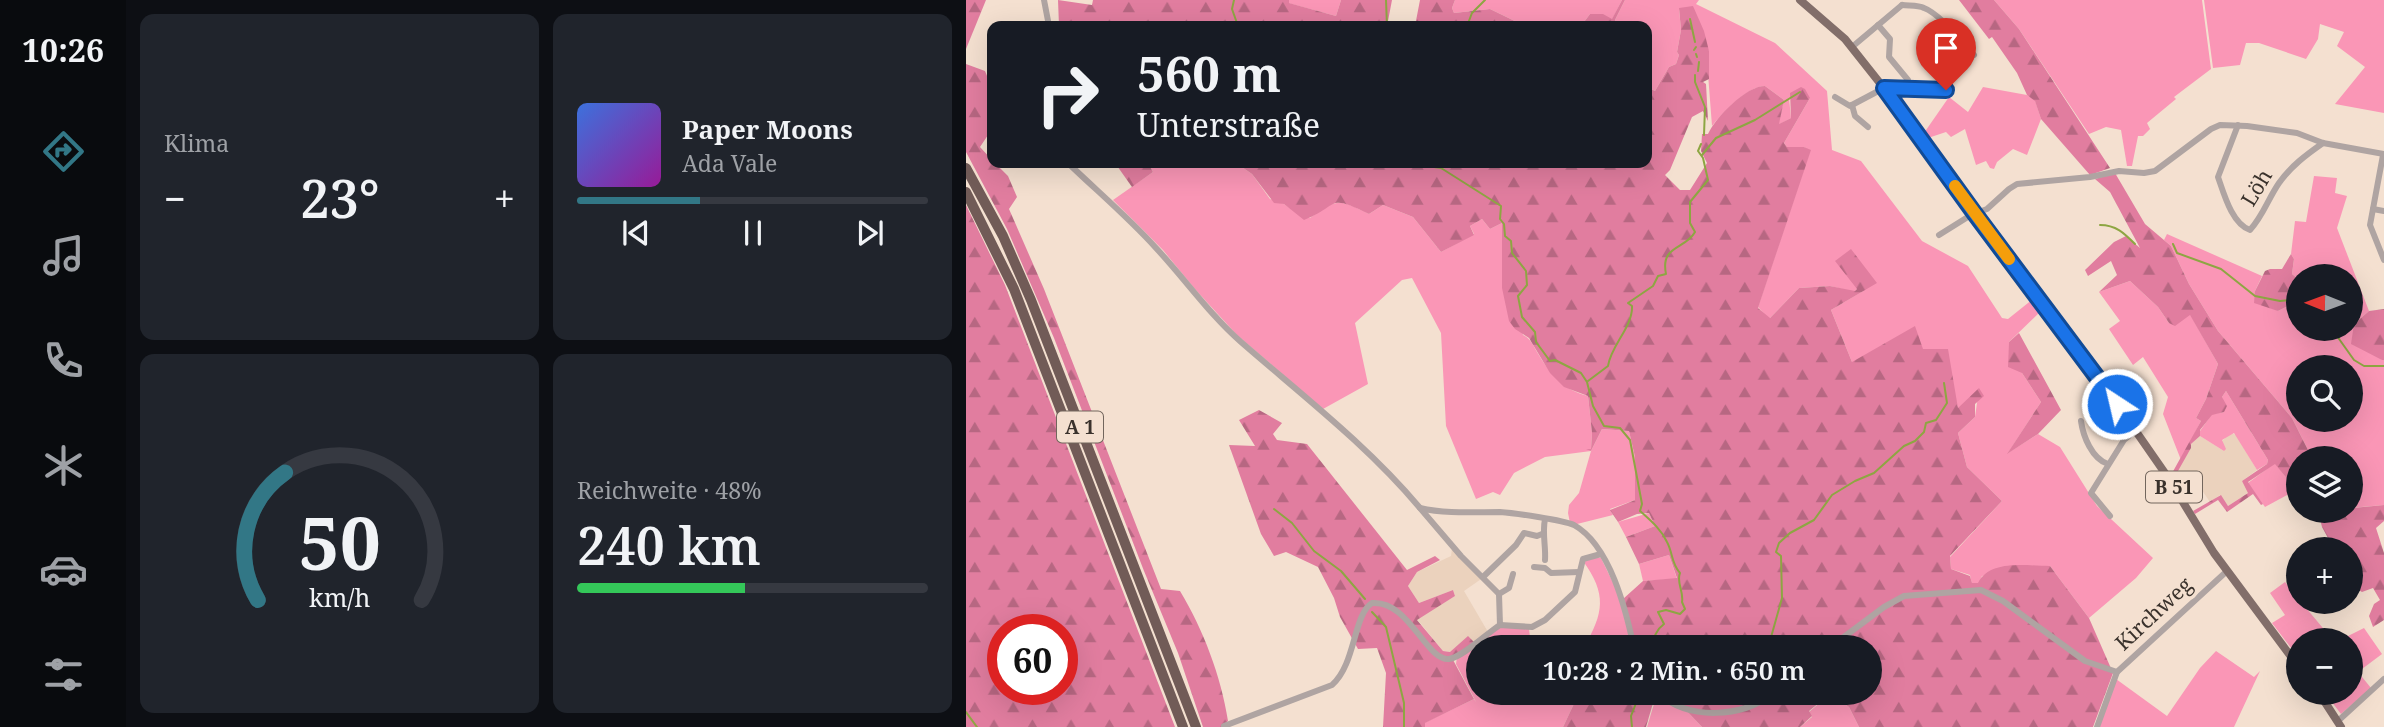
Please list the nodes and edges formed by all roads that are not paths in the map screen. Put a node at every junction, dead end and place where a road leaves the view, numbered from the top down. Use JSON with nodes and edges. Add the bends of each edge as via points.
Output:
{"nodes":[{"id":1,"x":1800,"y":0,"type":"edge"},
{"id":2,"x":1044,"y":2,"type":"edge"},
{"id":3,"x":1900,"y":3,"type":"edge"},
{"id":4,"x":1048,"y":21,"type":"edge"},
{"id":5,"x":1878,"y":25,"type":"junction"},
{"id":6,"x":1852,"y":47,"type":"junction"},
{"id":7,"x":1974,"y":55,"type":"dead end"},
{"id":8,"x":1947,"y":66,"type":"dead end"},
{"id":9,"x":1884,"y":88,"type":"junction"},
{"id":10,"x":1910,"y":89,"type":"junction"},
{"id":11,"x":1835,"y":97,"type":"dead end"},
{"id":12,"x":1852,"y":105,"type":"junction"},
{"id":13,"x":2238,"y":125,"type":"junction"},
{"id":14,"x":1868,"y":127,"type":"dead end"},
{"id":15,"x":2323,"y":143,"type":"junction"},
{"id":16,"x":2384,"y":155,"type":"edge"},
{"id":17,"x":966,"y":167,"type":"edge"},
{"id":18,"x":1074,"y":168,"type":"edge"},
{"id":19,"x":966,"y":192,"type":"edge"},
{"id":20,"x":2373,"y":209,"type":"junction"},
{"id":21,"x":2384,"y":211,"type":"edge"},
{"id":22,"x":1975,"y":214,"type":"junction"},
{"id":23,"x":1939,"y":235,"type":"dead end"},
{"id":24,"x":2384,"y":260,"type":"edge"},
{"id":25,"x":2081,"y":421,"type":"dead end"},
{"id":26,"x":2135,"y":430,"type":"junction"},
{"id":27,"x":2108,"y":464,"type":"junction"},
{"id":28,"x":1420,"y":508,"type":"junction"},
{"id":29,"x":2110,"y":516,"type":"dead end"},
{"id":30,"x":1545,"y":519,"type":"junction"},
{"id":31,"x":1542,"y":534,"type":"junction"},
{"id":32,"x":1601,"y":554,"type":"junction"},
{"id":33,"x":1545,"y":560,"type":"dead end"},
{"id":34,"x":1534,"y":567,"type":"dead end"},
{"id":35,"x":2227,"y":571,"type":"junction"},
{"id":36,"x":1579,"y":572,"type":"junction"},
{"id":37,"x":1513,"y":574,"type":"dead end"},
{"id":38,"x":1483,"y":577,"type":"junction"},
{"id":39,"x":1499,"y":594,"type":"junction"},
{"id":40,"x":1500,"y":625,"type":"junction"},
{"id":41,"x":1631,"y":635,"type":"edge"},
{"id":42,"x":1846,"y":635,"type":"edge"},
{"id":43,"x":2286,"y":650,"type":"edge"},
{"id":44,"x":2117,"y":672,"type":"junction"},
{"id":45,"x":2384,"y":679,"type":"edge"},
{"id":46,"x":1677,"y":705,"type":"edge"},
{"id":47,"x":1751,"y":705,"type":"edge"},
{"id":48,"x":2327,"y":705,"type":"edge"},
{"id":49,"x":1194,"y":723,"type":"edge"},
{"id":50,"x":2340,"y":724,"type":"edge"},
{"id":51,"x":1182,"y":725,"type":"edge"},
{"id":52,"x":1224,"y":726,"type":"edge"},
{"id":53,"x":2096,"y":727,"type":"edge"}],
"edges":[{"from":1,"to":6,"type":"main road","number":"B 51"},
{"from":2,"to":4,"type":"street"},
{"from":3,"to":5,"type":"street"},
{"from":3,"to":7,"type":"street","via":[[1928,10]]},
{"from":5,"to":6,"type":"street"},
{"from":5,"to":10,"type":"street","via":[[1890,39],[1889,57]]},
{"from":6,"to":9,"type":"main road","number":"B 51"},
{"from":8,"to":10,"type":"street","via":[[1946,90]]},
{"from":9,"to":10,"type":"street"},
{"from":9,"to":12,"type":"street"},
{"from":9,"to":22,"type":"main road","number":"B 51"},
{"from":11,"to":12,"type":"street"},
{"from":12,"to":14,"type":"street","via":[[1855,116]]},
{"from":13,"to":15,"type":"street","via":[[2297,133]]},
{"from":13,"to":15,"type":"street","name":"Löh","via":[[2218,175],[2241,227],[2250,230],[2290,168]]},
{"from":13,"to":22,"type":"street","via":[[2211,129],[2155,171],[2017,184]]},
{"from":15,"to":16,"type":"street"},
{"from":16,"to":20,"type":"street"},
{"from":17,"to":49,"type":"highway","number":"A 1","via":[[1031,300]]},
{"from":18,"to":28,"type":"street","via":[[1157,249],[1206,309],[1388,472]]},
{"from":19,"to":51,"type":"highway","number":"A 1","via":[[1017,297]]},
{"from":20,"to":21,"type":"street"},
{"from":20,"to":24,"type":"street","via":[[2370,225]]},
{"from":22,"to":23,"type":"street"},
{"from":22,"to":26,"type":"main road","number":"B 51"},
{"from":25,"to":27,"type":"street","via":[[2086,439]]},
{"from":26,"to":27,"type":"street"},
{"from":26,"to":35,"type":"main road","number":"B 51"},
{"from":27,"to":29,"type":"street","via":[[2091,494]]},
{"from":28,"to":30,"type":"street"},
{"from":28,"to":38,"type":"street"},
{"from":30,"to":31,"type":"street"},
{"from":30,"to":32,"type":"street","via":[[1569,523],[1588,536]]},
{"from":31,"to":33,"type":"street"},
{"from":31,"to":38,"type":"street","via":[[1524,533]]},
{"from":32,"to":36,"type":"street","via":[[1583,559]]},
{"from":32,"to":41,"type":"street","via":[[1622,599]]},
{"from":34,"to":36,"type":"street","via":[[1551,573]]},
{"from":35,"to":43,"type":"main road","number":"B 51"},
{"from":35,"to":44,"type":"street","name":"Kirchweg"},
{"from":36,"to":40,"type":"street","via":[[1573,595],[1535,627]]},
{"from":37,"to":39,"type":"street","via":[[1509,588]]},
{"from":38,"to":39,"type":"street"},
{"from":39,"to":40,"type":"street"},
{"from":40,"to":52,"type":"street","via":[[1456,656],[1445,658],[1406,618],[1378,603],[1369,604],[1350,656],[1332,685]]},
{"from":42,"to":44,"type":"street","via":[[1904,596],[1981,590],[2085,661]]},
{"from":44,"to":53,"type":"street","name":"Kirchweg"},
{"from":45,"to":50,"type":"street"},
{"from":46,"to":47,"type":"street","via":[[1713,713]]},
{"from":48,"to":50,"type":"main road"}]}
